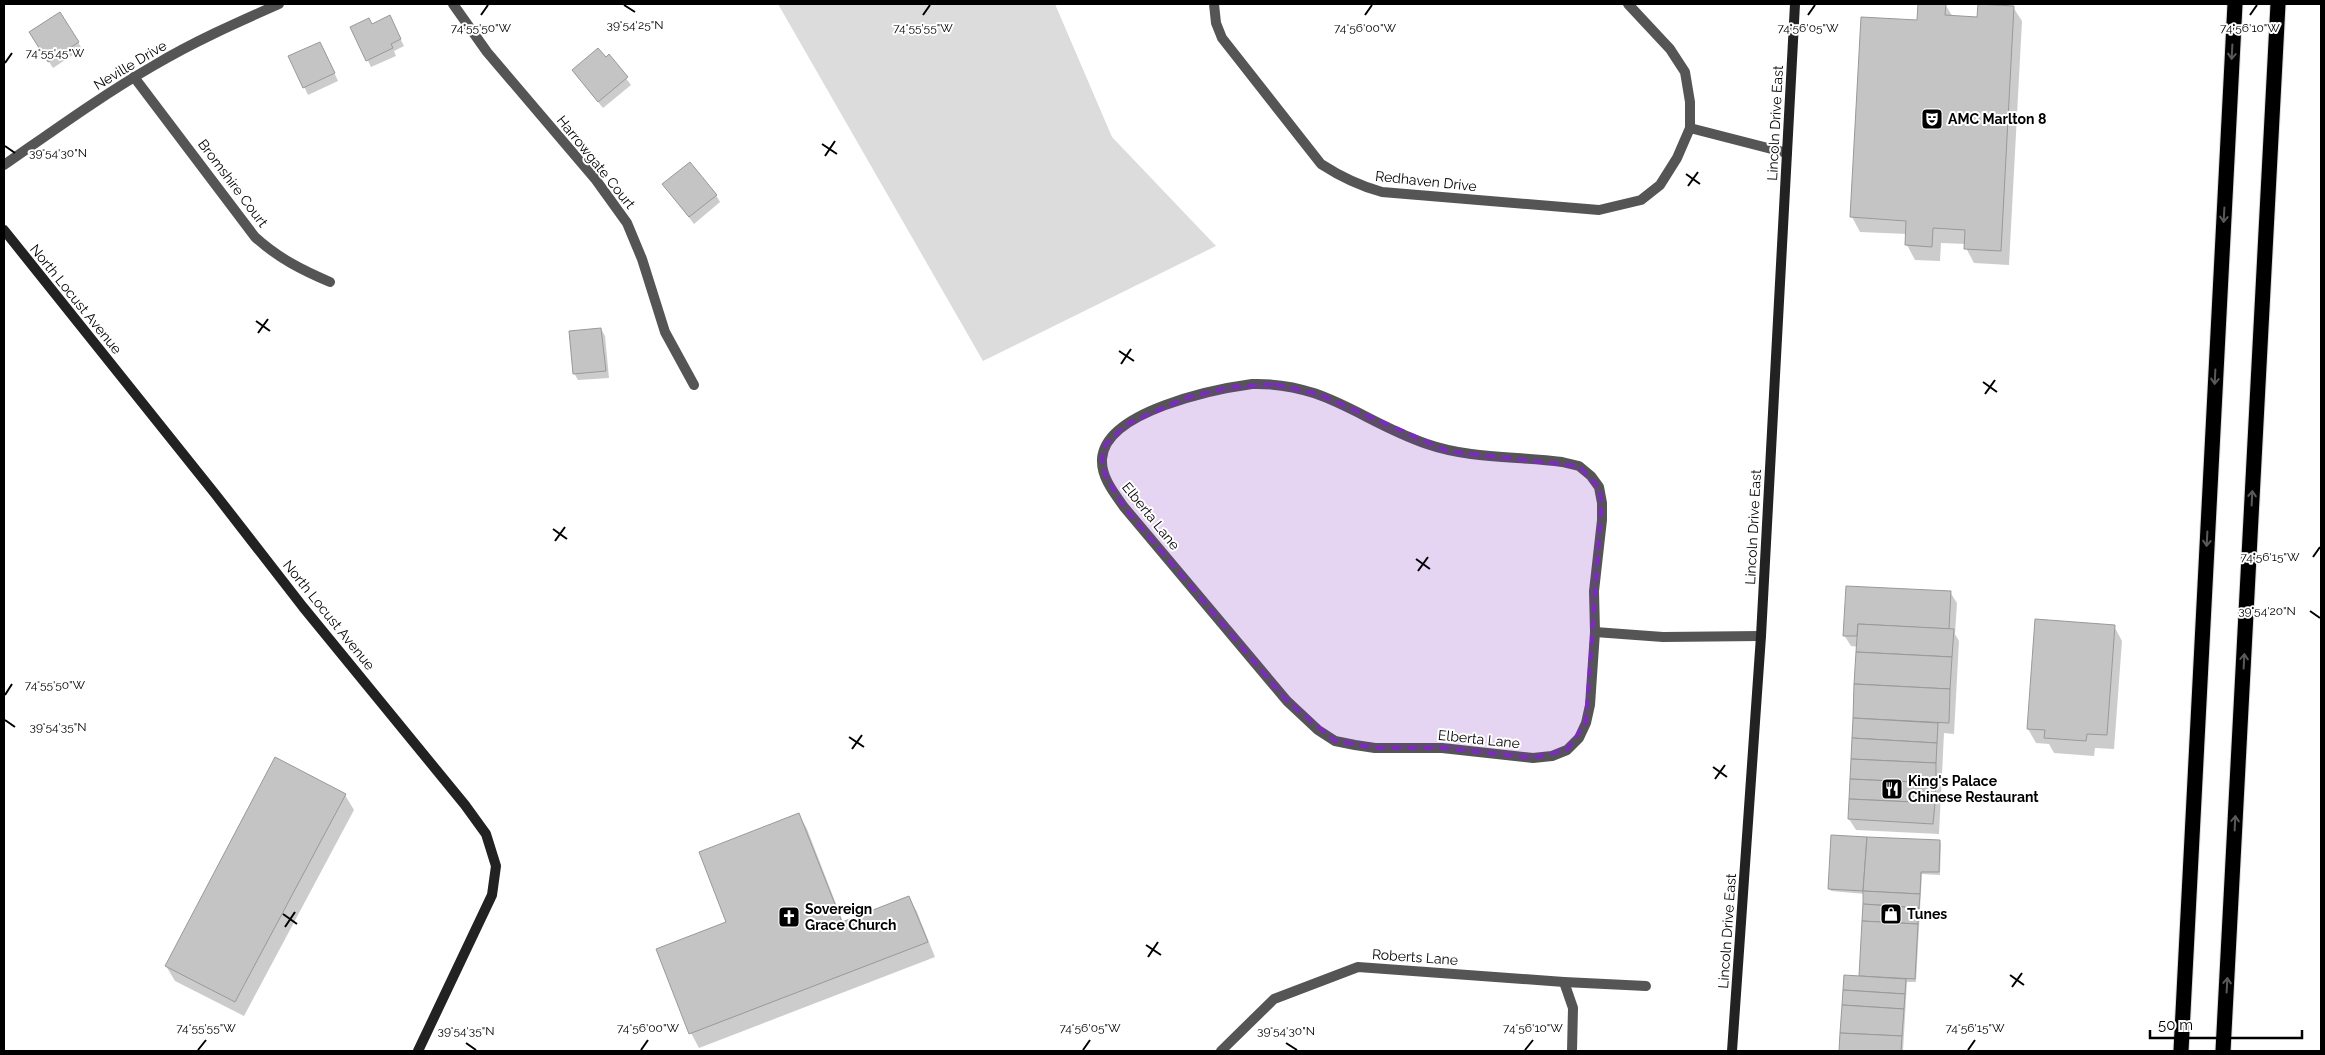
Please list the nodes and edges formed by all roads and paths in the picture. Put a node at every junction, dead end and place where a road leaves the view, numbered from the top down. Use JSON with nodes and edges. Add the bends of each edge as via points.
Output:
{"nodes":[{"id":1,"x":279,"y":4,"type":"edge"},
{"id":2,"x":453,"y":4,"type":"edge"},
{"id":3,"x":1214,"y":4,"type":"edge"},
{"id":4,"x":1628,"y":4,"type":"edge"},
{"id":5,"x":1794,"y":4,"type":"edge"},
{"id":6,"x":2235,"y":4,"type":"edge"},
{"id":7,"x":2278,"y":4,"type":"edge"},
{"id":8,"x":134,"y":77,"type":"junction"},
{"id":9,"x":1690,"y":128,"type":"junction"},
{"id":10,"x":1787,"y":153,"type":"junction"},
{"id":11,"x":4,"y":165,"type":"edge"},
{"id":12,"x":4,"y":230,"type":"edge"},
{"id":13,"x":330,"y":282,"type":"dead end"},
{"id":14,"x":694,"y":385,"type":"dead end"},
{"id":15,"x":1595,"y":632,"type":"junction"},
{"id":16,"x":1761,"y":636,"type":"junction"},
{"id":17,"x":1564,"y":982,"type":"junction"},
{"id":18,"x":1646,"y":986,"type":"dead end"},
{"id":19,"x":418,"y":1051,"type":"edge"},
{"id":20,"x":1221,"y":1051,"type":"edge"},
{"id":21,"x":1572,"y":1051,"type":"edge"},
{"id":22,"x":1732,"y":1051,"type":"edge"},
{"id":23,"x":2181,"y":1051,"type":"edge"},
{"id":24,"x":2223,"y":1051,"type":"edge"}],
"edges":[{"from":1,"to":8,"type":"street","name":"Neville Drive","via":[[202,39]]},
{"from":2,"to":14,"type":"street","name":"Harrowgate Court","via":[[487,52],[596,180],[627,223],[665,332]]},
{"from":3,"to":9,"type":"street","name":"Redhaven Drive","via":[[1222,38],[1321,164],[1362,187],[1382,192],[1599,210],[1641,200],[1660,185]]},
{"from":4,"to":9,"type":"street","name":"Redhaven Drive","via":[[1670,48],[1685,72]]},
{"from":5,"to":10,"type":"street","name":"Lincoln Drive East"},
{"from":6,"to":23,"type":"highway","one_way":true},
{"from":24,"to":7,"type":"highway","one_way":true},
{"from":8,"to":11,"type":"street","name":"Neville Drive"},
{"from":8,"to":13,"type":"street","name":"Bromshire Court","via":[[255,237],[295,267]]},
{"from":9,"to":10,"type":"street"},
{"from":10,"to":16,"type":"street","name":"Lincoln Drive East"},
{"from":12,"to":19,"type":"street","name":"North Locust Avenue","via":[[486,834],[496,866],[492,895]]},
{"from":15,"to":15,"type":"street","name":"Elberta Lane","via":[[1586,723],[1579,738],[1567,750],[1533,758],[1442,748],[1375,748],[1335,740],[1302,717],[1287,701],[1124,507],[1105,475],[1102,460],[1105,445],[1127,424],[1185,398],[1229,387],[1275,384],[1319,394],[1403,434],[1448,451],[1543,459],[1579,466],[1599,487],[1602,503],[1594,591]]},
{"from":15,"to":16,"type":"street","via":[[1663,637]]},
{"from":16,"to":22,"type":"street","name":"Lincoln Drive East"},
{"from":17,"to":18,"type":"street","name":"Roberts Lane"},
{"from":17,"to":20,"type":"street","name":"Roberts Lane","via":[[1358,967],[1274,999]]},
{"from":17,"to":21,"type":"street","via":[[1573,1008]]}]}
